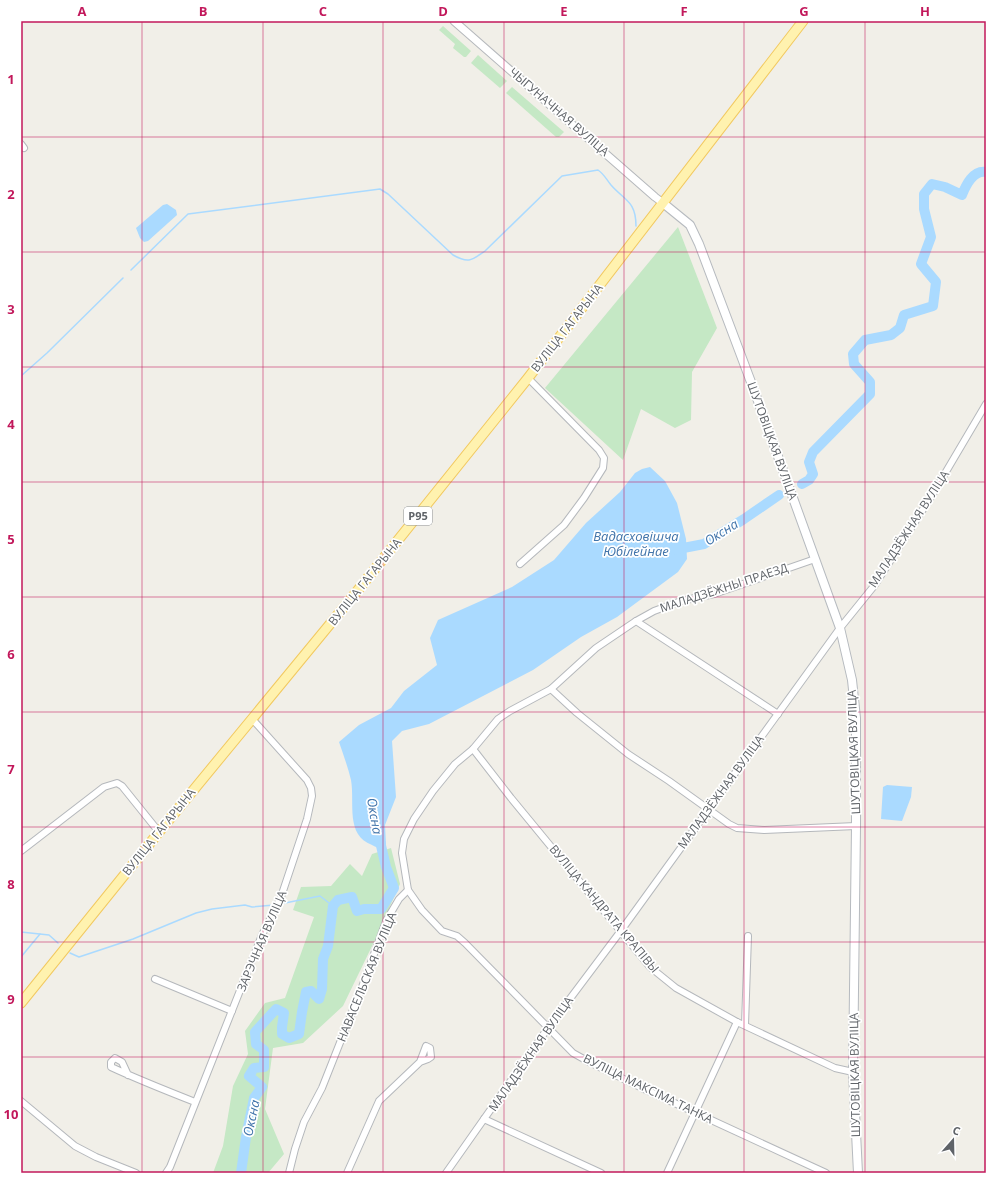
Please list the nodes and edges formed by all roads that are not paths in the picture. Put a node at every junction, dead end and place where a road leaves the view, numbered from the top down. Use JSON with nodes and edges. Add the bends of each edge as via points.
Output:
{"nodes":[{"id":1,"x":454,"y":21,"type":"edge"},
{"id":2,"x":803,"y":21,"type":"edge"},
{"id":3,"x":663,"y":203,"type":"junction"},
{"id":4,"x":528,"y":378,"type":"junction"},
{"id":5,"x":986,"y":404,"type":"edge"},
{"id":6,"x":815,"y":559,"type":"junction"},
{"id":7,"x":520,"y":564,"type":"dead end"},
{"id":8,"x":636,"y":621,"type":"junction"},
{"id":9,"x":840,"y":628,"type":"junction"},
{"id":10,"x":551,"y":689,"type":"junction"},
{"id":11,"x":778,"y":714,"type":"junction"},
{"id":12,"x":253,"y":720,"type":"junction"},
{"id":13,"x":473,"y":749,"type":"junction"},
{"id":14,"x":708,"y":810,"type":"junction"},
{"id":15,"x":856,"y":826,"type":"junction"},
{"id":16,"x":159,"y":832,"type":"junction"},
{"id":17,"x":21,"y":851,"type":"edge"},
{"id":18,"x":408,"y":890,"type":"junction"},
{"id":19,"x":620,"y":932,"type":"junction"},
{"id":20,"x":748,"y":936,"type":"dead end"},
{"id":21,"x":155,"y":978,"type":"dead end"},
{"id":22,"x":21,"y":1003,"type":"edge"},
{"id":23,"x":232,"y":1011,"type":"junction"},
{"id":24,"x":737,"y":1022,"type":"junction"},
{"id":25,"x":745,"y":1026,"type":"junction"},
{"id":26,"x":548,"y":1028,"type":"junction"},
{"id":27,"x":420,"y":1062,"type":"dead end"},
{"id":28,"x":852,"y":1072,"type":"junction"},
{"id":29,"x":128,"y":1075,"type":"dead end"},
{"id":30,"x":21,"y":1101,"type":"edge"},
{"id":31,"x":195,"y":1102,"type":"junction"},
{"id":32,"x":694,"y":1112,"type":"junction"},
{"id":33,"x":484,"y":1119,"type":"junction"},
{"id":34,"x":136,"y":1173,"type":"edge"},
{"id":35,"x":166,"y":1173,"type":"edge"},
{"id":36,"x":289,"y":1173,"type":"edge"},
{"id":37,"x":347,"y":1173,"type":"edge"},
{"id":38,"x":446,"y":1173,"type":"edge"},
{"id":39,"x":601,"y":1173,"type":"edge"},
{"id":40,"x":667,"y":1173,"type":"edge"},
{"id":41,"x":826,"y":1173,"type":"edge"},
{"id":42,"x":858,"y":1173,"type":"edge"}],
"edges":[{"from":1,"to":3,"type":"street","name":"ЧЫГУНАЧНАЯ ВУЛІЦА"},
{"from":2,"to":3,"type":"main road","name":"ВУЛІЦА ГАГАРЫНА","number":"Р95"},
{"from":3,"to":4,"type":"main road","name":"ВУЛІЦА ГАГАРЫНА","number":"Р95"},
{"from":3,"to":6,"type":"main road","name":"ШУТОВІЦКАЯ ВУЛІЦА","via":[[690,225],[699,244]]},
{"from":4,"to":7,"type":"street","via":[[604,458],[603,468],[564,525]]},
{"from":4,"to":12,"type":"main road","name":"ВУЛІЦА ГАГАРЫНА","number":"Р95"},
{"from":5,"to":9,"type":"street","name":"МАЛАДЗЁЖНАЯ ВУЛІЦА","via":[[874,586]]},
{"from":6,"to":8,"type":"street","name":"МАЛАДЗЁЖНЫ ПРАЕЗД","via":[[714,594],[654,610]]},
{"from":6,"to":9,"type":"main road","name":"ШУТОВІЦКАЯ ВУЛІЦА"},
{"from":8,"to":10,"type":"street","name":"МАЛАДЗЁЖНЫ ПРАЕЗД","via":[[596,648]]},
{"from":8,"to":11,"type":"street"},
{"from":9,"to":11,"type":"street","name":"МАЛАДЗЁЖНАЯ ВУЛІЦА"},
{"from":9,"to":15,"type":"main road","name":"ШУТОВІЦКАЯ ВУЛІЦА","via":[[855,699]]},
{"from":10,"to":13,"type":"street","via":[[498,719]]},
{"from":10,"to":14,"type":"street","via":[[628,754]]},
{"from":11,"to":14,"type":"street","name":"МАЛАДЗЁЖНАЯ ВУЛІЦА"},
{"from":12,"to":16,"type":"main road","name":"ВУЛІЦА ГАГАРЫНА","number":"Р95"},
{"from":12,"to":23,"type":"street","name":"ЗАРЭЧНАЯ ВУЛІЦА","via":[[307,780],[312,796],[282,897],[262,935]]},
{"from":13,"to":18,"type":"street","via":[[433,791],[404,839],[402,853]]},
{"from":13,"to":19,"type":"street","name":"ВУЛІЦА КАНДРАТА КРАПІВЫ"},
{"from":14,"to":15,"type":"street","via":[[737,828],[748,830]]},
{"from":14,"to":19,"type":"street","name":"МАЛАДЗЁЖНАЯ ВУЛІЦА"},
{"from":15,"to":28,"type":"main road","name":"ШУТОВІЦКАЯ ВУЛІЦА"},
{"from":16,"to":17,"type":"street","via":[[117,783],[104,787]]},
{"from":16,"to":22,"type":"main road","name":"ВУЛІЦА ГАГАРЫНА","number":"Р95"},
{"from":18,"to":26,"type":"street","name":"ВУЛІЦА МАКСІМА ТАНКА","via":[[442,931],[457,936],[465,943]]},
{"from":18,"to":36,"type":"street","name":"НАВАСЕЛЬСКАЯ ВУЛІЦА","via":[[399,899],[386,921],[325,1081],[304,1122]]},
{"from":19,"to":24,"type":"street","name":"ВУЛІЦА КАНДРАТА КРАПІВЫ","via":[[662,978]]},
{"from":19,"to":26,"type":"street","name":"МАЛАДЗЁЖНАЯ ВУЛІЦА"},
{"from":20,"to":25,"type":"street"},
{"from":21,"to":23,"type":"street"},
{"from":23,"to":31,"type":"street","name":"ЗАРЭЧНАЯ ВУЛІЦА"},
{"from":24,"to":25,"type":"street","name":"ВУЛІЦА КАНДРАТА КРАПІВЫ"},
{"from":24,"to":32,"type":"street"},
{"from":25,"to":28,"type":"street","name":"ВУЛІЦА КАНДРАТА КРАПІВЫ","via":[[835,1068]]},
{"from":26,"to":32,"type":"street","name":"ВУЛІЦА МАКСІМА ТАНКА","via":[[573,1053]]},
{"from":26,"to":33,"type":"street","name":"МАЛАДЗЁЖНАЯ ВУЛІЦА"},
{"from":27,"to":37,"type":"street","via":[[379,1101]]},
{"from":28,"to":42,"type":"main road","name":"ШУТОВІЦКАЯ ВУЛІЦА"},
{"from":29,"to":31,"type":"street"},
{"from":30,"to":34,"type":"street","via":[[75,1146]]},
{"from":31,"to":35,"type":"street","name":"ЗАРЭЧНАЯ ВУЛІЦА"},
{"from":32,"to":40,"type":"street"},
{"from":32,"to":41,"type":"street","name":"ВУЛІЦА МАКСІМА ТАНКА"},
{"from":33,"to":38,"type":"street","name":"МАЛАДЗЁЖНАЯ ВУЛІЦА"},
{"from":33,"to":39,"type":"street"}]}
